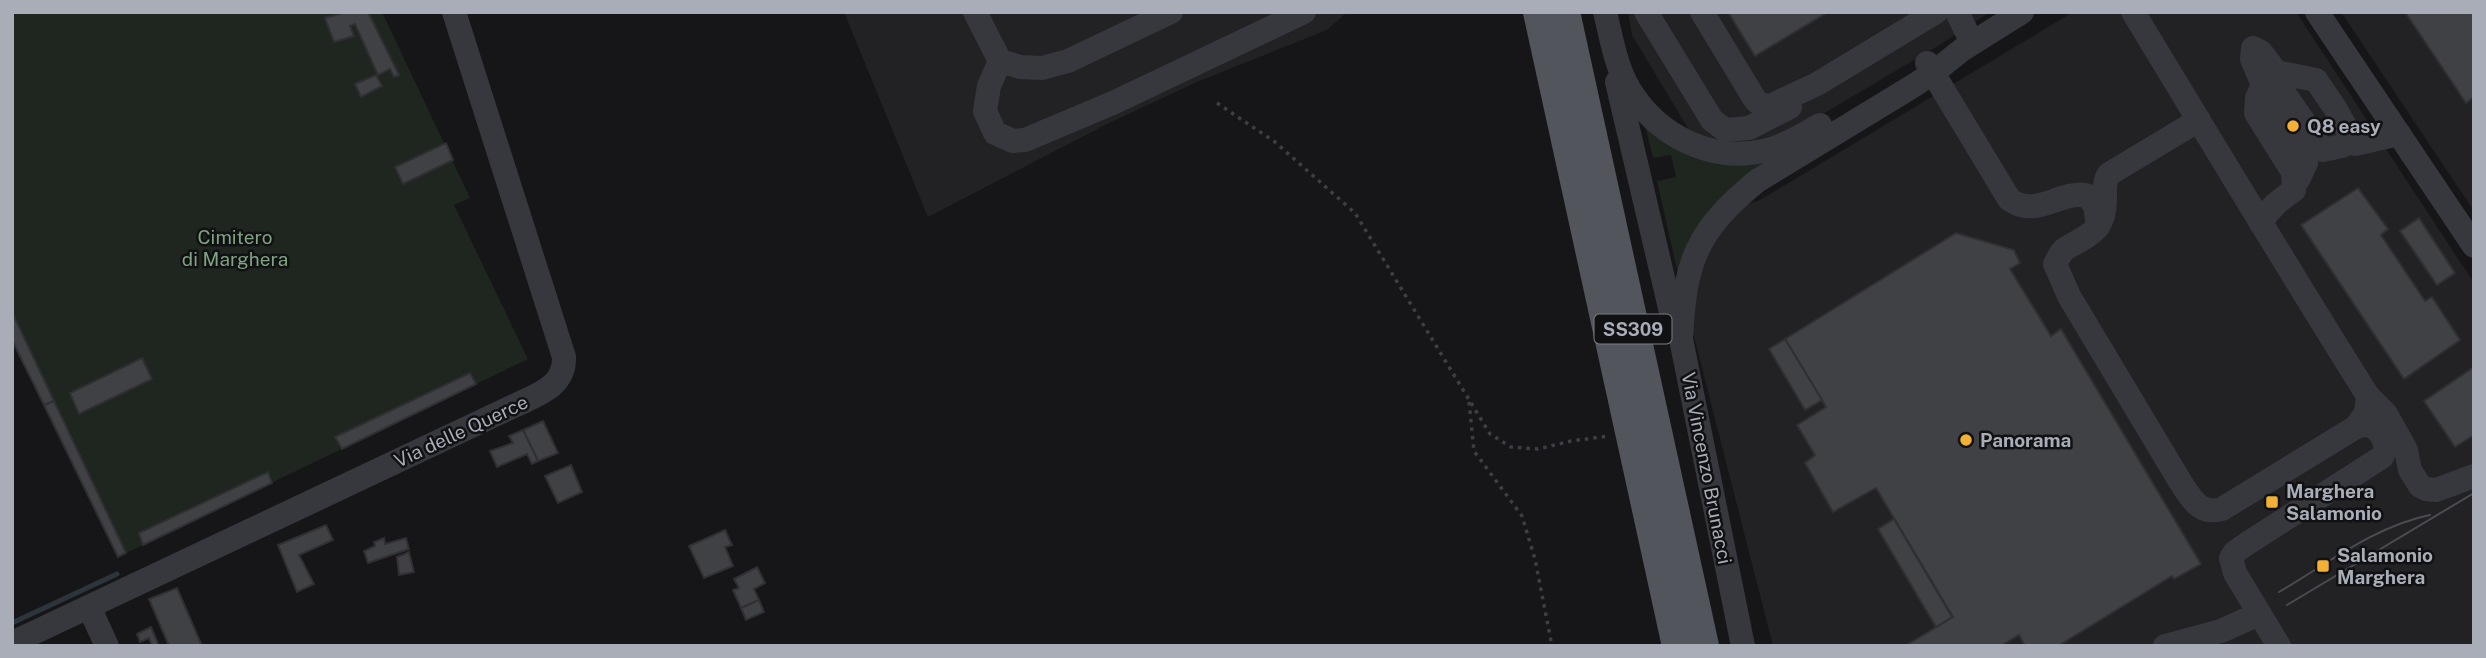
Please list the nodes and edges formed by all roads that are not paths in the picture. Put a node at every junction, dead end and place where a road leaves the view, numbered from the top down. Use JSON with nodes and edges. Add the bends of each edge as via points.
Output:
{"nodes":[{"id":1,"x":454,"y":12,"type":"edge"},
{"id":2,"x":975,"y":12,"type":"edge"},
{"id":3,"x":1171,"y":12,"type":"edge"},
{"id":4,"x":1304,"y":12,"type":"edge"},
{"id":5,"x":1539,"y":12,"type":"edge"},
{"id":6,"x":1564,"y":12,"type":"edge"},
{"id":7,"x":1605,"y":12,"type":"edge"},
{"id":8,"x":1646,"y":12,"type":"edge"},
{"id":9,"x":1702,"y":12,"type":"edge"},
{"id":10,"x":1936,"y":12,"type":"edge"},
{"id":11,"x":1956,"y":12,"type":"edge"},
{"id":12,"x":2022,"y":12,"type":"edge"},
{"id":13,"x":2133,"y":12,"type":"edge"},
{"id":14,"x":2317,"y":12,"type":"edge"},
{"id":15,"x":1612,"y":45,"type":"junction"},
{"id":16,"x":1967,"y":46,"type":"junction"},
{"id":17,"x":2253,"y":48,"type":"dead end"},
{"id":18,"x":1000,"y":61,"type":"junction"},
{"id":19,"x":1930,"y":68,"type":"junction"},
{"id":20,"x":2269,"y":78,"type":"junction"},
{"id":21,"x":1817,"y":84,"type":"junction"},
{"id":22,"x":2197,"y":117,"type":"junction"},
{"id":23,"x":2399,"y":134,"type":"junction"},
{"id":24,"x":2331,"y":151,"type":"junction"},
{"id":25,"x":2294,"y":190,"type":"junction"},
{"id":26,"x":2045,"y":204,"type":"junction"},
{"id":27,"x":2261,"y":223,"type":"junction"},
{"id":28,"x":2098,"y":228,"type":"junction"},
{"id":29,"x":2472,"y":240,"type":"edge"},
{"id":30,"x":1681,"y":339,"type":"junction"},
{"id":31,"x":2368,"y":396,"type":"junction"},
{"id":32,"x":2356,"y":427,"type":"junction"},
{"id":33,"x":2368,"y":467,"type":"junction"},
{"id":34,"x":2410,"y":470,"type":"junction"},
{"id":35,"x":2474,"y":476,"type":"edge"},
{"id":36,"x":89,"y":607,"type":"junction"},
{"id":37,"x":2259,"y":614,"type":"junction"},
{"id":38,"x":12,"y":643,"type":"edge"},
{"id":39,"x":107,"y":646,"type":"edge"},
{"id":40,"x":1678,"y":646,"type":"edge"},
{"id":41,"x":1703,"y":646,"type":"edge"},
{"id":42,"x":1743,"y":646,"type":"edge"},
{"id":43,"x":2165,"y":646,"type":"edge"},
{"id":44,"x":2279,"y":646,"type":"edge"}],
"edges":[{"from":1,"to":36,"type":"street","name":"Via delle Querce","via":[[557,331],[564,357],[559,379],[551,388],[516,405]]},
{"from":2,"to":18,"type":"street"},
{"from":3,"to":18,"type":"street","via":[[1068,61],[1042,68]]},
{"from":4,"to":18,"type":"street","via":[[1024,140],[1013,141],[996,133],[985,111]]},
{"from":5,"to":40,"type":"main road","number":"SS309"},
{"from":6,"to":41,"type":"main road","number":"SS309"},
{"from":7,"to":15,"type":"street","name":"Via Vincenzo Brunacci"},
{"from":8,"to":21,"type":"street","via":[[1713,120],[1725,130],[1749,128],[1793,105]]},
{"from":9,"to":21,"type":"street","via":[[1760,104],[1772,105]]},
{"from":10,"to":21,"type":"street"},
{"from":11,"to":16,"type":"street"},
{"from":12,"to":16,"type":"street","name":"Via Vincenzo Brunacci"},
{"from":13,"to":22,"type":"street"},
{"from":14,"to":23,"type":"street"},
{"from":15,"to":19,"type":"street","name":"Via Vincenzo Brunacci","via":[[1634,97],[1653,120],[1697,148],[1741,155],[1770,150]]},
{"from":15,"to":30,"type":"street","via":[[1651,228]]},
{"from":16,"to":19,"type":"street","name":"Via Vincenzo Brunacci"},
{"from":17,"to":20,"type":"street","via":[[2261,52]]},
{"from":19,"to":26,"type":"street","via":[[2009,199],[2027,207]]},
{"from":19,"to":30,"type":"street","name":"Via Vincenzo Brunacci","via":[[1734,200],[1711,226],[1692,259]]},
{"from":20,"to":24,"type":"street"},
{"from":20,"to":24,"type":"street","via":[[2316,80],[2335,108]]},
{"from":20,"to":25,"type":"street","via":[[2257,98],[2256,113],[2293,172]]},
{"from":22,"to":26,"type":"street"},
{"from":22,"to":27,"type":"street"},
{"from":22,"to":28,"type":"street","via":[[2109,174],[2105,216]]},
{"from":23,"to":24,"type":"street"},
{"from":23,"to":29,"type":"street"},
{"from":24,"to":25,"type":"street"},
{"from":25,"to":27,"type":"street","via":[[2266,213]]},
{"from":26,"to":28,"type":"street","via":[[2086,195],[2095,205]]},
{"from":27,"to":31,"type":"street"},
{"from":28,"to":32,"type":"street","via":[[2060,253],[2055,264],[2058,274],[2199,507],[2222,509]]},
{"from":30,"to":42,"type":"street","name":"Via Vincenzo Brunacci"},
{"from":31,"to":32,"type":"street","via":[[2366,413]]},
{"from":31,"to":34,"type":"street","via":[[2393,426]]},
{"from":32,"to":33,"type":"street","via":[[2369,425],[2384,441],[2385,453]]},
{"from":33,"to":34,"type":"street","via":[[2391,460]]},
{"from":33,"to":37,"type":"street","via":[[2232,555],[2235,573]]},
{"from":34,"to":35,"type":"street","via":[[2420,486],[2429,490]]},
{"from":36,"to":38,"type":"street","name":"Via delle Querce"},
{"from":36,"to":39,"type":"street"},
{"from":37,"to":43,"type":"street","via":[[2221,631]]},
{"from":37,"to":44,"type":"street"}]}
